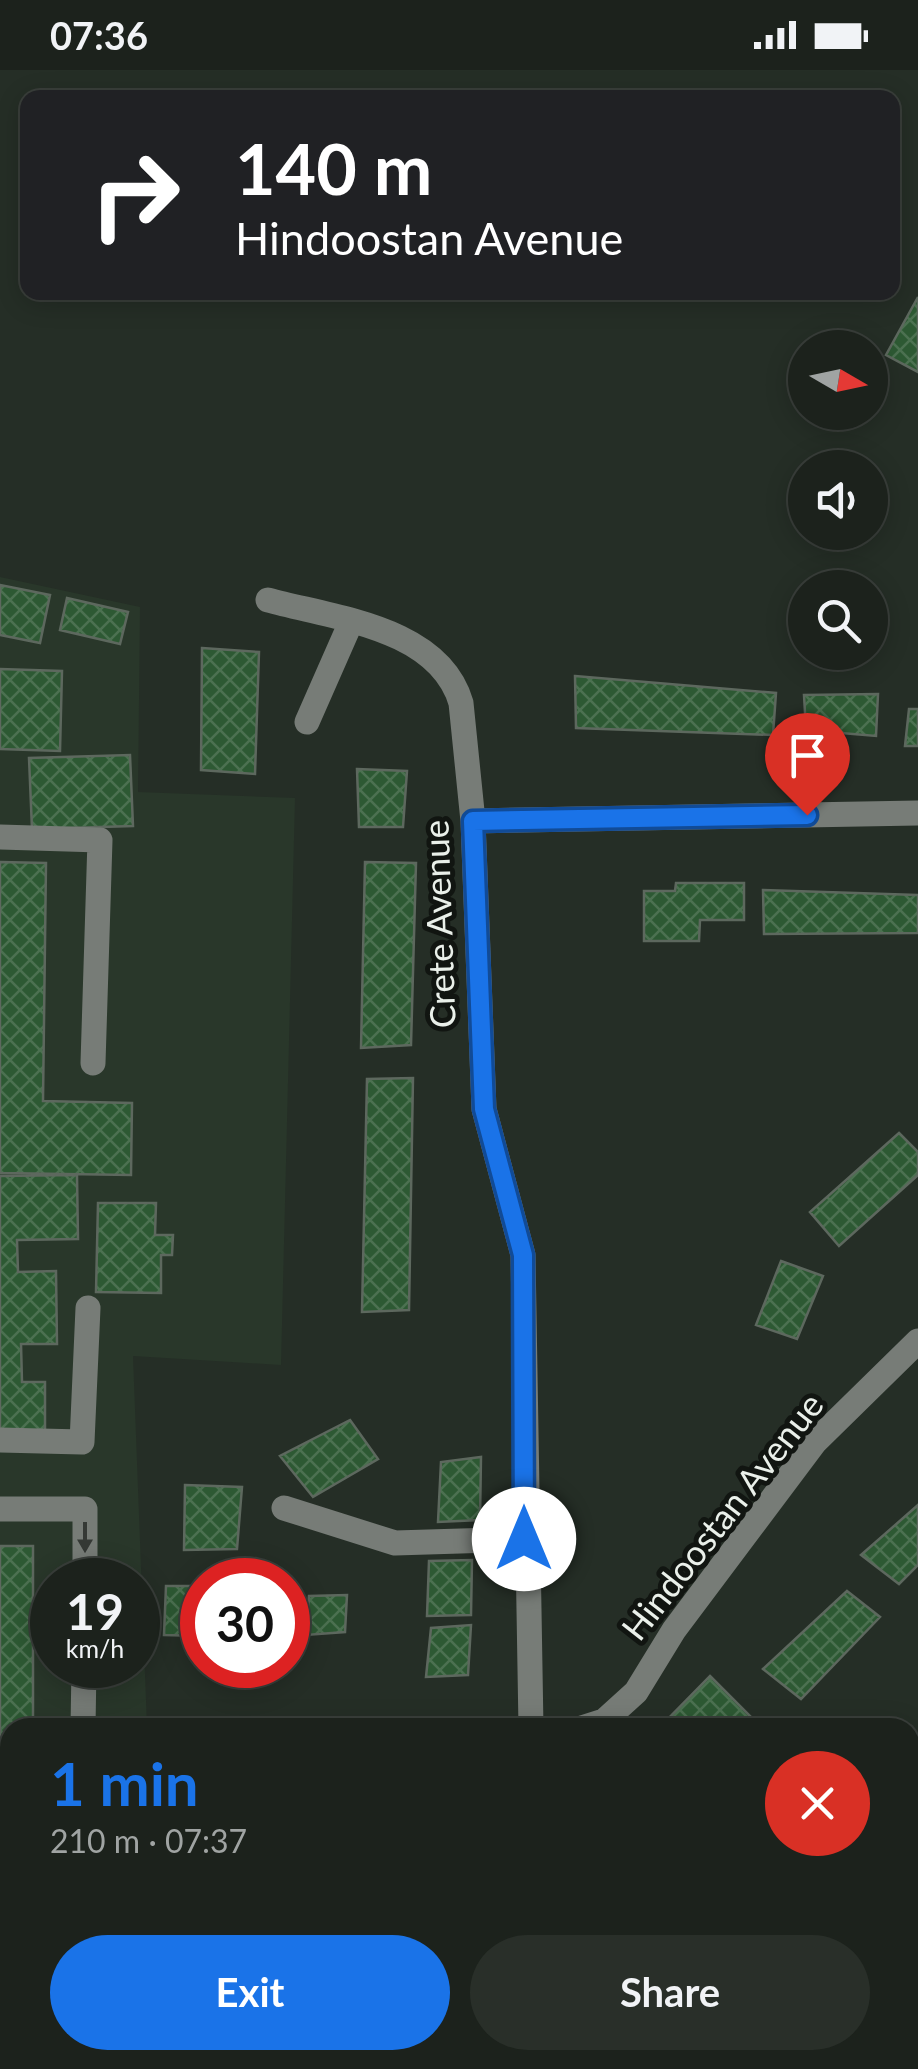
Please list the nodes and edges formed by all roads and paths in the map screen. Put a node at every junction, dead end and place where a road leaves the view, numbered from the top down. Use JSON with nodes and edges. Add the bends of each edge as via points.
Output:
{"nodes":[{"id":1,"x":268,"y":600,"type":"dead end"},
{"id":2,"x":351,"y":622,"type":"junction"},
{"id":3,"x":307,"y":722,"type":"dead end"},
{"id":4,"x":918,"y":813,"type":"edge"},
{"id":5,"x":473,"y":821,"type":"junction"},
{"id":6,"x":0,"y":837,"type":"edge"},
{"id":7,"x":92,"y":1062,"type":"dead end"},
{"id":8,"x":88,"y":1308,"type":"dead end"},
{"id":9,"x":918,"y":1342,"type":"edge"},
{"id":10,"x":0,"y":1440,"type":"edge"},
{"id":11,"x":284,"y":1508,"type":"dead end"},
{"id":12,"x":0,"y":1509,"type":"edge"},
{"id":13,"x":524,"y":1539,"type":"junction"},
{"id":14,"x":84,"y":1558,"type":"edge"},
{"id":15,"x":84,"y":1688,"type":"edge"},
{"id":16,"x":83,"y":1718,"type":"edge"},
{"id":17,"x":530,"y":1718,"type":"edge"},
{"id":18,"x":607,"y":1718,"type":"edge"}],
"edges":[{"from":1,"to":2,"type":"street","name":"Crete Avenue"},
{"from":2,"to":3,"type":"street"},
{"from":2,"to":5,"type":"street","name":"Crete Avenue","via":[[414,644],[456,686]]},
{"from":4,"to":5,"type":"street"},
{"from":5,"to":13,"type":"street","name":"Crete Avenue","via":[[484,1109],[523,1255]]},
{"from":6,"to":7,"type":"street","via":[[100,840]]},
{"from":8,"to":10,"type":"street","via":[[82,1442]]},
{"from":9,"to":18,"type":"street","name":"Hindoostan Avenue","via":[[815,1442],[674,1630],[636,1692]]},
{"from":11,"to":13,"type":"street","via":[[395,1543]]},
{"from":12,"to":14,"type":"street","one_way":true,"via":[[85,1510]]},
{"from":13,"to":17,"type":"street","name":"Crete Avenue"},
{"from":15,"to":16,"type":"street"}]}
